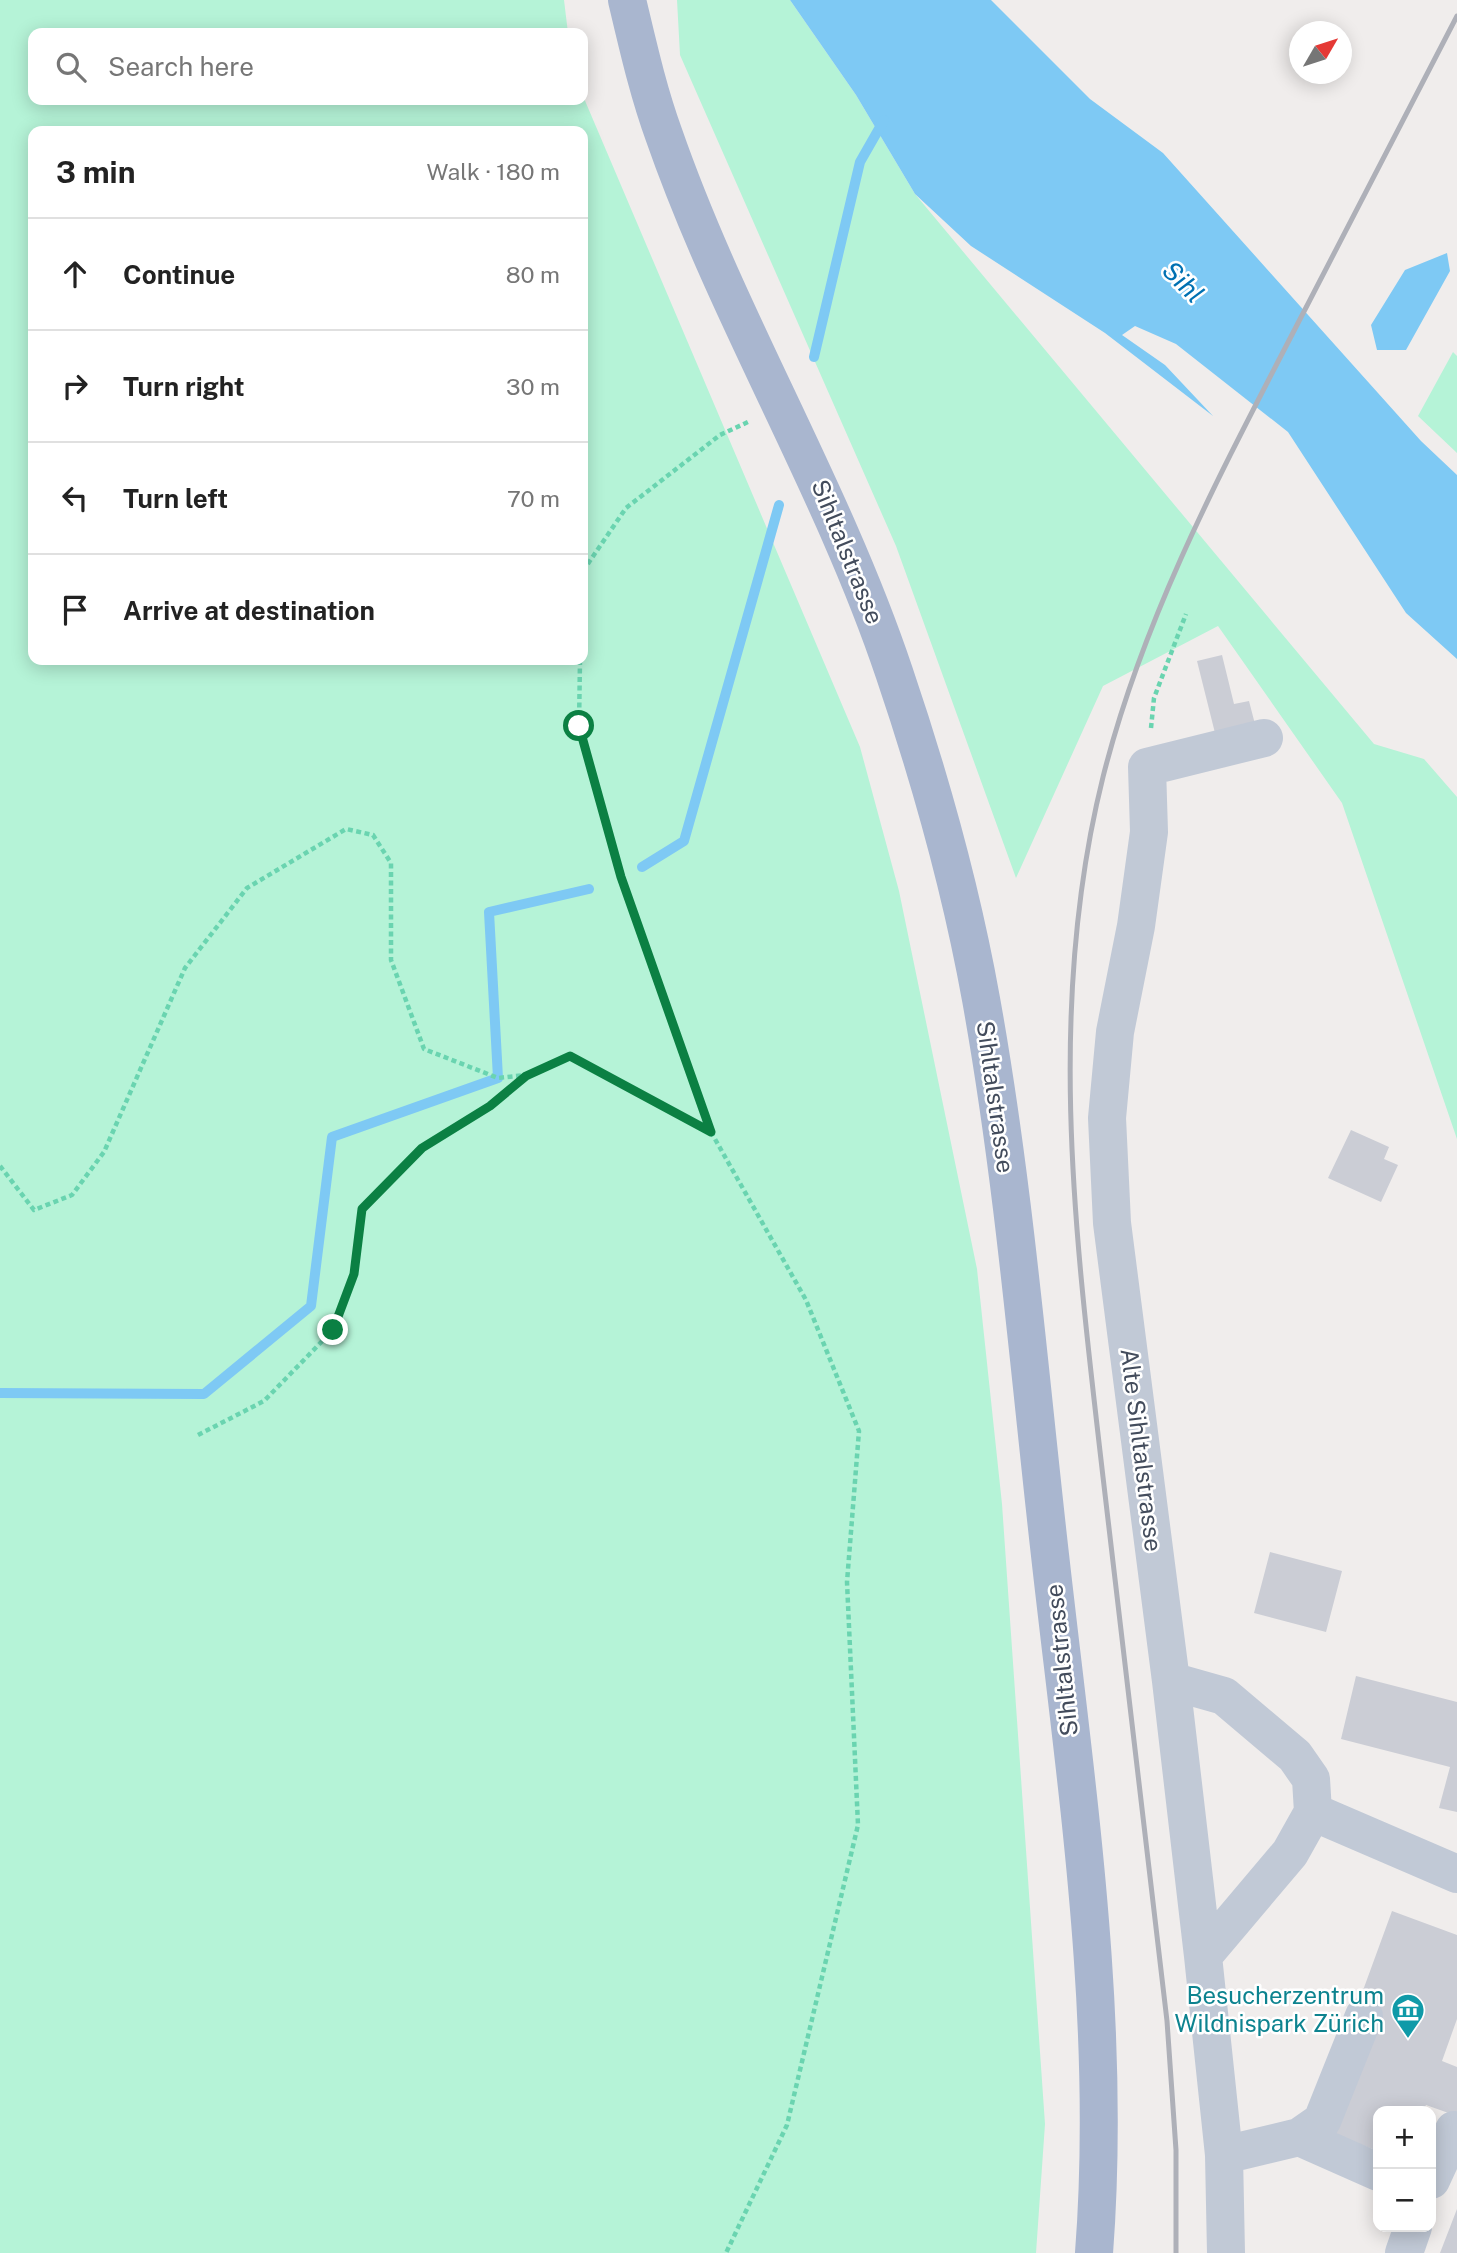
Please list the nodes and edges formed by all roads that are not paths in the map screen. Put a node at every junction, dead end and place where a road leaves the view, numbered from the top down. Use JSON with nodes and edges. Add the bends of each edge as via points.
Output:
{"nodes":[{"id":1,"x":627,"y":0,"type":"edge"},
{"id":2,"x":1264,"y":738,"type":"dead end"},
{"id":3,"x":1171,"y":1681,"type":"junction"},
{"id":4,"x":1313,"y":1812,"type":"junction"},
{"id":5,"x":1457,"y":1874,"type":"edge"},
{"id":6,"x":1203,"y":1956,"type":"junction"},
{"id":7,"x":1364,"y":2016,"type":"dead end"},
{"id":8,"x":1454,"y":2130,"type":"dead end"},
{"id":9,"x":1300,"y":2137,"type":"junction"},
{"id":10,"x":1224,"y":2155,"type":"junction"},
{"id":11,"x":1373,"y":2170,"type":"edge"},
{"id":12,"x":1436,"y":2171,"type":"edge"},
{"id":13,"x":1436,"y":2183,"type":"edge"},
{"id":14,"x":1457,"y":2188,"type":"edge"},
{"id":15,"x":1411,"y":2232,"type":"edge"},
{"id":16,"x":1094,"y":2253,"type":"edge"},
{"id":17,"x":1226,"y":2253,"type":"edge"},
{"id":18,"x":1404,"y":2253,"type":"edge"}],
"edges":[{"from":1,"to":16,"type":"main road","name":"Sihltalstrasse","via":[[648,85],[679,174],[841,535],[893,667],[946,845],[981,997],[1010,1197],[1088,1896],[1100,2078]]},
{"from":2,"to":3,"type":"street","name":"Alte Sihltalstrasse","via":[[1147,767],[1149,832],[1115,1032],[1107,1118],[1112,1223]]},
{"from":3,"to":4,"type":"street","via":[[1224,1696],[1296,1756],[1311,1779]]},
{"from":3,"to":6,"type":"street","name":"Alte Sihltalstrasse"},
{"from":4,"to":5,"type":"street"},
{"from":4,"to":6,"type":"street","via":[[1290,1853]]},
{"from":6,"to":10,"type":"street","name":"Alte Sihltalstrasse"},
{"from":7,"to":9,"type":"street","via":[[1322,2122]]},
{"from":8,"to":12,"type":"street"},
{"from":9,"to":10,"type":"street"},
{"from":9,"to":11,"type":"street"},
{"from":10,"to":17,"type":"street","name":"Alte Sihltalstrasse"},
{"from":13,"to":14,"type":"street"},
{"from":15,"to":18,"type":"street"}]}
